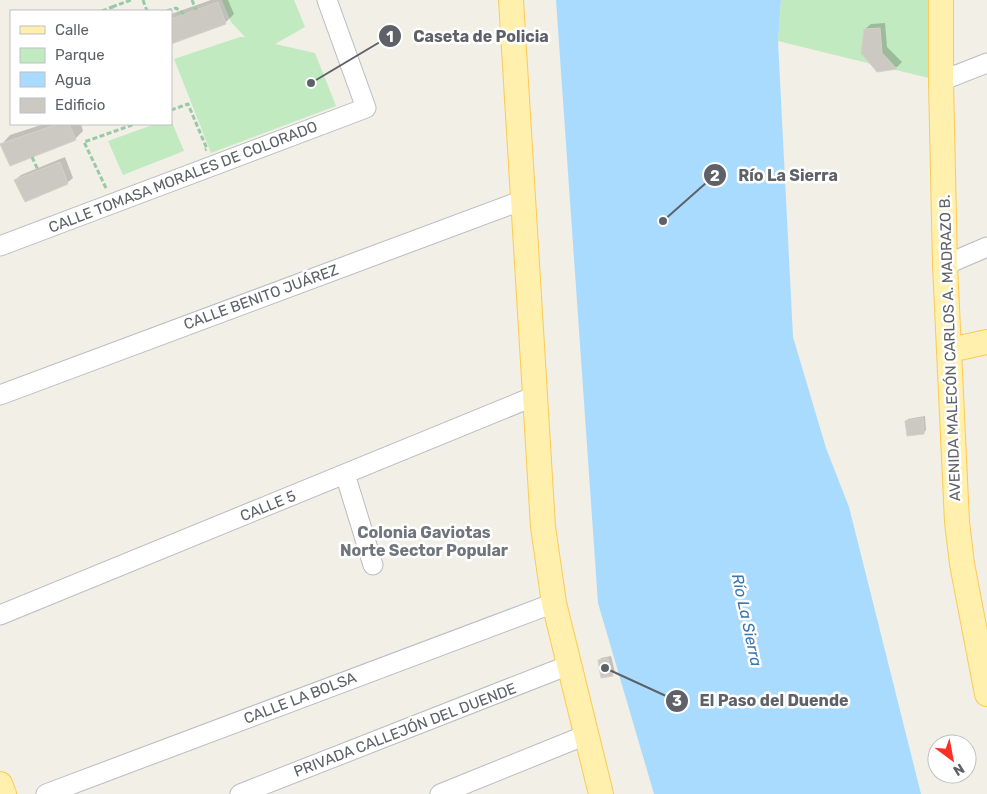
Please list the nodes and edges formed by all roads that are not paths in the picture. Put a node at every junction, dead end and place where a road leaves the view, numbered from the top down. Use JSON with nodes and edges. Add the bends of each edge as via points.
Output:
{"nodes":[{"id":1,"x":327,"y":0,"type":"edge"},
{"id":2,"x":511,"y":0,"type":"edge"},
{"id":3,"x":941,"y":0,"type":"edge"},
{"id":4,"x":987,"y":63,"type":"edge"},
{"id":5,"x":941,"y":81,"type":"junction"},
{"id":6,"x":523,"y":200,"type":"junction"},
{"id":7,"x":0,"y":246,"type":"edge"},
{"id":8,"x":987,"y":248,"type":"edge"},
{"id":9,"x":945,"y":265,"type":"junction"},
{"id":10,"x":987,"y":342,"type":"edge"},
{"id":11,"x":950,"y":350,"type":"junction"},
{"id":12,"x":0,"y":395,"type":"edge"},
{"id":13,"x":536,"y":396,"type":"junction"},
{"id":14,"x":345,"y":474,"type":"junction"},
{"id":15,"x":374,"y":565,"type":"dead end"},
{"id":16,"x":554,"y":603,"type":"junction"},
{"id":17,"x":0,"y":615,"type":"edge"},
{"id":18,"x":569,"y":665,"type":"junction"},
{"id":19,"x":987,"y":694,"type":"edge"},
{"id":20,"x":586,"y":735,"type":"junction"},
{"id":21,"x":0,"y":784,"type":"edge"},
{"id":22,"x":4,"y":794,"type":"edge"},
{"id":23,"x":46,"y":794,"type":"edge"},
{"id":24,"x":240,"y":794,"type":"edge"},
{"id":25,"x":440,"y":794,"type":"edge"},
{"id":26,"x":601,"y":794,"type":"edge"}],
"edges":[{"from":1,"to":7,"type":"street","name":"CALLE TOMASA MORALES DE COLORADO","via":[[366,108]]},
{"from":2,"to":6,"type":"main road"},
{"from":3,"to":5,"type":"main road","name":"AVENIDA MALECÓN CARLOS A. MADRAZO B."},
{"from":4,"to":5,"type":"street"},
{"from":5,"to":9,"type":"main road","name":"AVENIDA MALECÓN CARLOS A. MADRAZO B."},
{"from":6,"to":12,"type":"street","name":"CALLE BENITO JUÁREZ"},
{"from":6,"to":13,"type":"main road"},
{"from":8,"to":9,"type":"street"},
{"from":9,"to":11,"type":"main road","name":"AVENIDA MALECÓN CARLOS A. MADRAZO B."},
{"from":10,"to":11,"type":"main road"},
{"from":11,"to":19,"type":"main road","name":"AVENIDA MALECÓN CARLOS A. MADRAZO B.","via":[[959,544]]},
{"from":13,"to":14,"type":"street","name":"CALLE 5"},
{"from":13,"to":16,"type":"main road","via":[[543,527]]},
{"from":14,"to":15,"type":"street"},
{"from":14,"to":17,"type":"street","name":"CALLE 5"},
{"from":16,"to":18,"type":"main road"},
{"from":16,"to":23,"type":"street","name":"CALLE LA BOLSA"},
{"from":18,"to":20,"type":"main road"},
{"from":18,"to":24,"type":"street","name":"PRIVADA CALLEJÓN DEL DUENDE"},
{"from":20,"to":25,"type":"street"},
{"from":20,"to":26,"type":"main road"},
{"from":21,"to":22,"type":"main road"}]}
